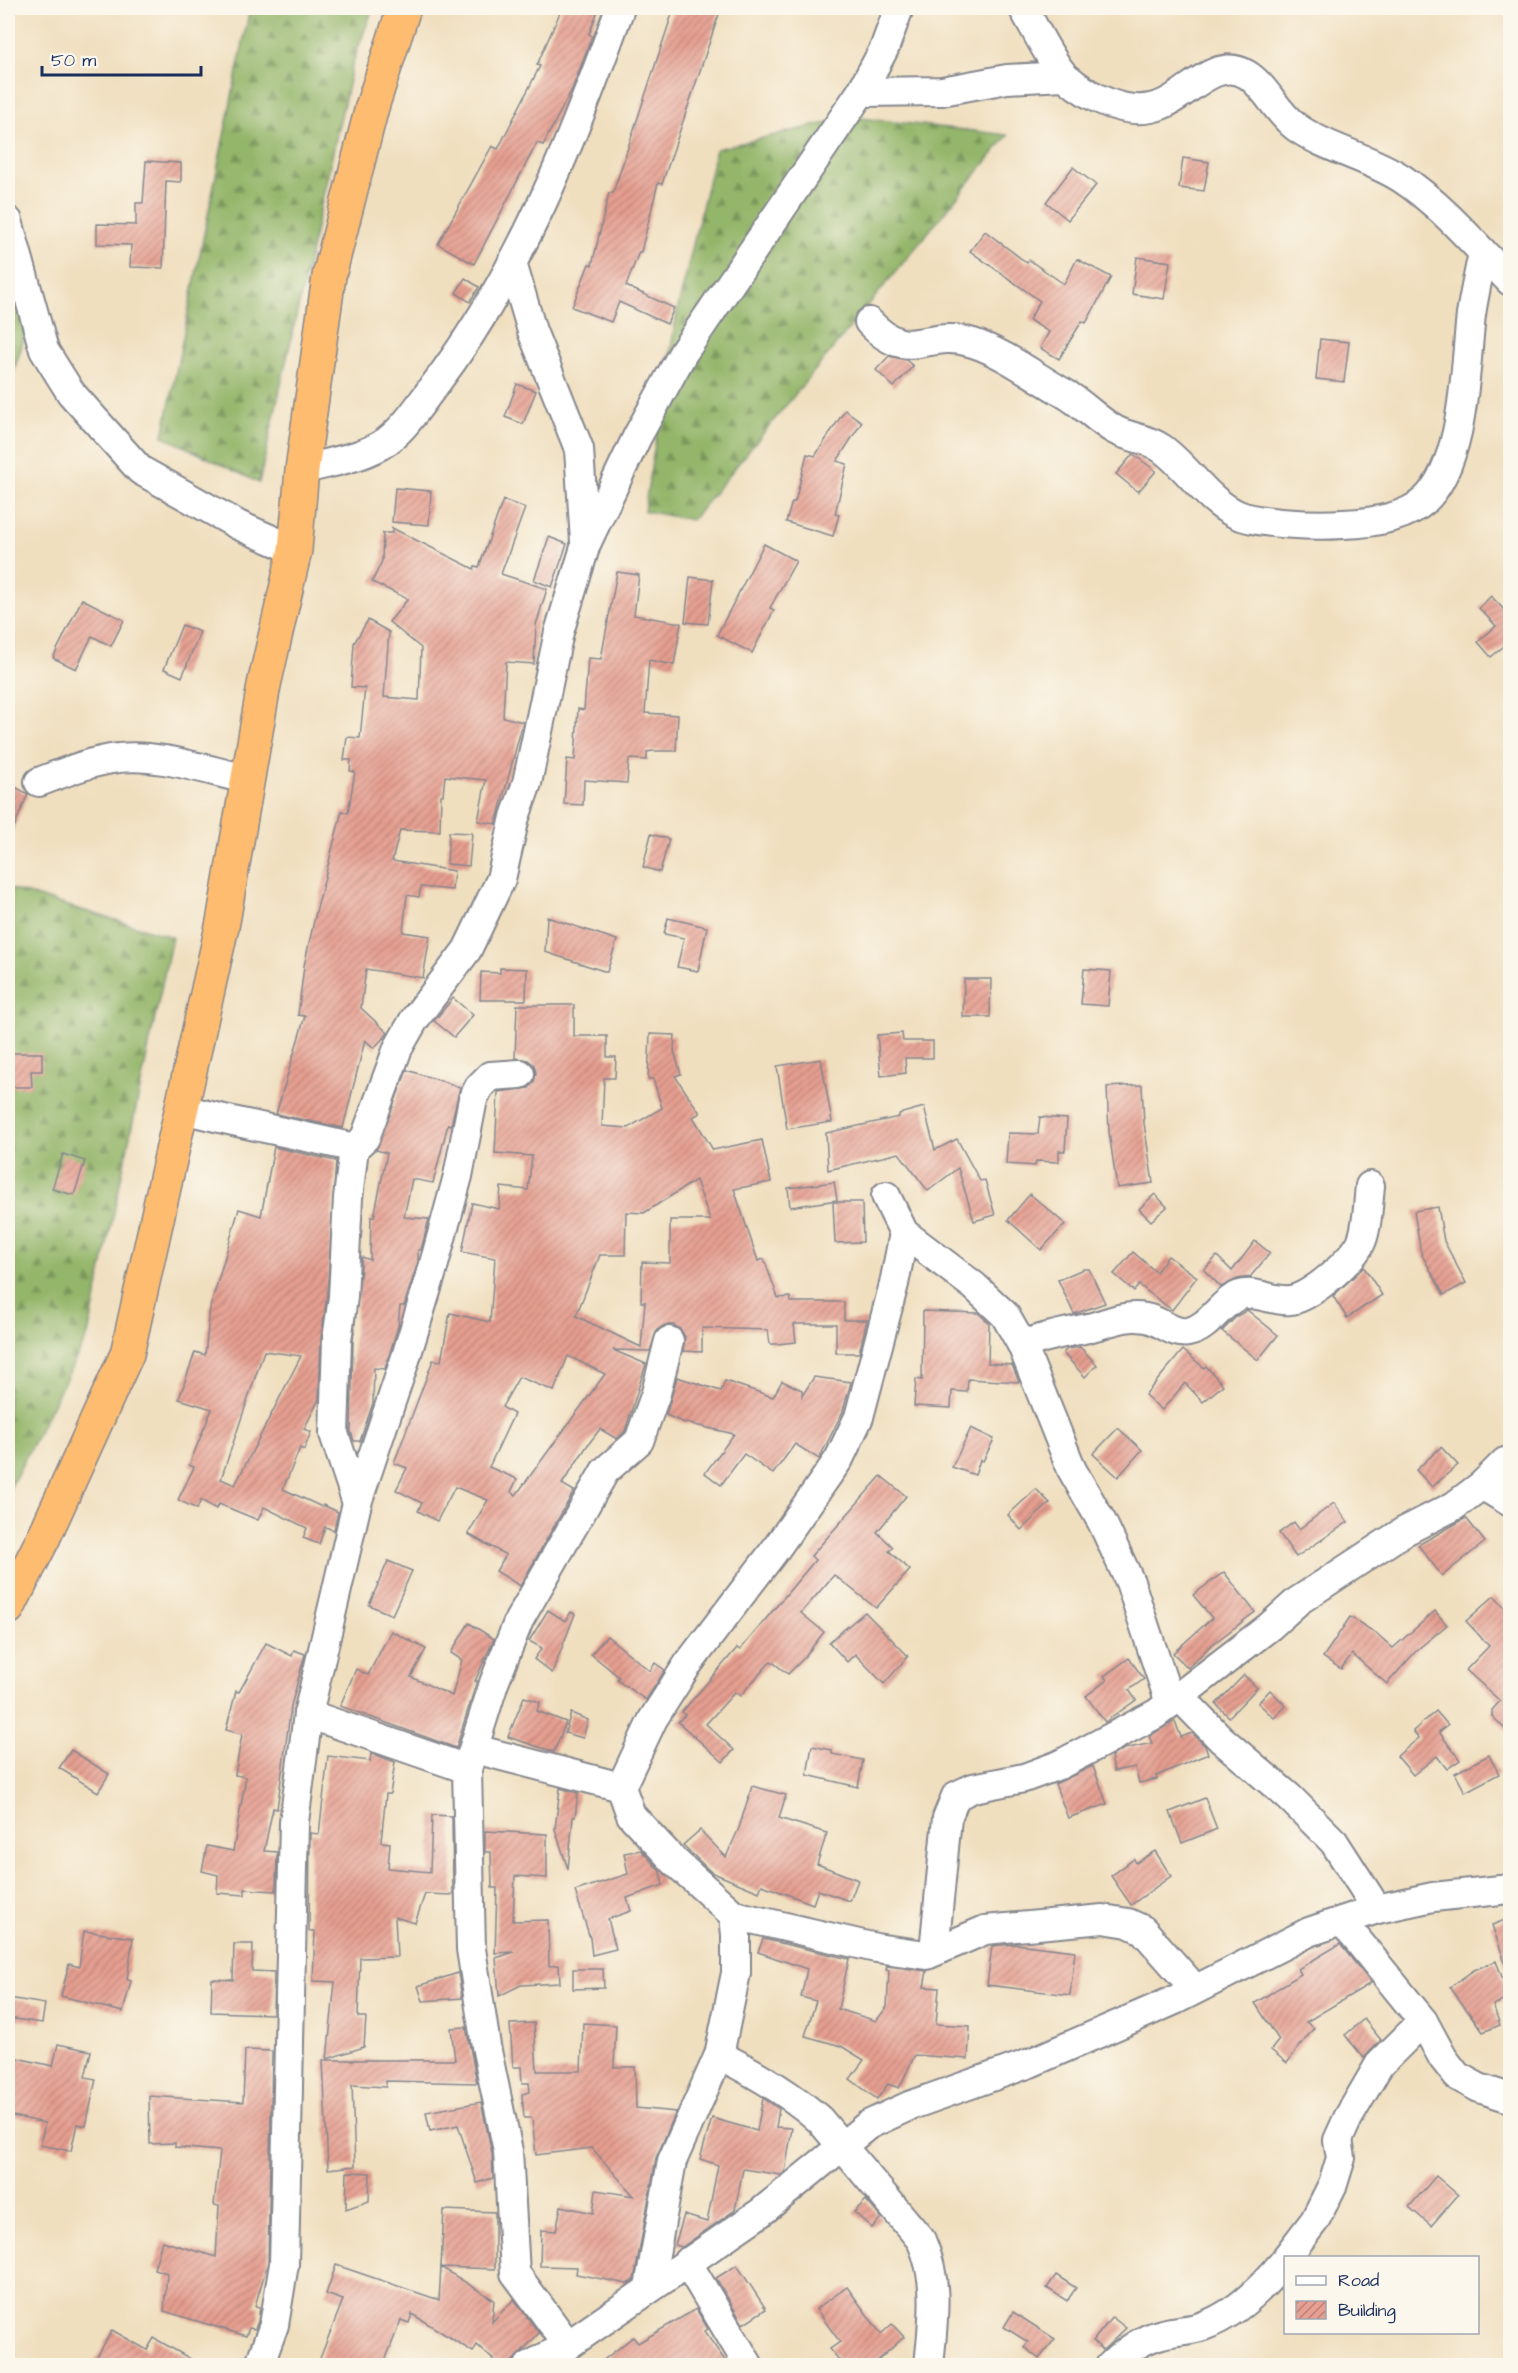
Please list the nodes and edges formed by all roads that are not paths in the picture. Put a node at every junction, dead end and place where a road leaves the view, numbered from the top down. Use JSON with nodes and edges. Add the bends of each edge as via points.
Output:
{"nodes":[{"id":1,"x":404,"y":8,"type":"edge"},
{"id":2,"x":620,"y":8,"type":"edge"},
{"id":3,"x":899,"y":8,"type":"edge"},
{"id":4,"x":1023,"y":8,"type":"edge"},
{"id":5,"x":1064,"y":76,"type":"junction"},
{"id":6,"x":861,"y":92,"type":"junction"},
{"id":7,"x":8,"y":221,"type":"edge"},
{"id":8,"x":1483,"y":253,"type":"junction"},
{"id":9,"x":512,"y":263,"type":"junction"},
{"id":10,"x":1510,"y":280,"type":"edge"},
{"id":11,"x":869,"y":322,"type":"dead end"},
{"id":12,"x":302,"y":470,"type":"junction"},
{"id":13,"x":586,"y":544,"type":"junction"},
{"id":14,"x":295,"y":550,"type":"junction"},
{"id":15,"x":247,"y":779,"type":"junction"},
{"id":16,"x":39,"y":782,"type":"dead end"},
{"id":17,"x":520,"y":1074,"type":"dead end"},
{"id":18,"x":183,"y":1109,"type":"junction"},
{"id":19,"x":354,"y":1148,"type":"junction"},
{"id":20,"x":1370,"y":1186,"type":"dead end"},
{"id":21,"x":886,"y":1196,"type":"dead end"},
{"id":22,"x":904,"y":1233,"type":"junction"},
{"id":23,"x":669,"y":1341,"type":"dead end"},
{"id":24,"x":1022,"y":1346,"type":"junction"},
{"id":25,"x":1510,"y":1461,"type":"edge"},
{"id":26,"x":1482,"y":1485,"type":"junction"},
{"id":27,"x":1510,"y":1502,"type":"edge"},
{"id":28,"x":357,"y":1503,"type":"junction"},
{"id":29,"x":8,"y":1608,"type":"edge"},
{"id":30,"x":1175,"y":1699,"type":"junction"},
{"id":31,"x":308,"y":1714,"type":"junction"},
{"id":32,"x":471,"y":1759,"type":"junction"},
{"id":33,"x":621,"y":1787,"type":"junction"},
{"id":34,"x":1510,"y":1888,"type":"edge"},
{"id":35,"x":1377,"y":1909,"type":"junction"},
{"id":36,"x":734,"y":1915,"type":"junction"},
{"id":37,"x":1342,"y":1921,"type":"junction"},
{"id":38,"x":934,"y":1952,"type":"junction"},
{"id":39,"x":1196,"y":1989,"type":"junction"},
{"id":40,"x":1423,"y":2021,"type":"junction"},
{"id":41,"x":719,"y":2055,"type":"junction"},
{"id":42,"x":1510,"y":2098,"type":"edge"},
{"id":43,"x":842,"y":2148,"type":"junction"},
{"id":44,"x":1288,"y":2256,"type":"edge"},
{"id":45,"x":1284,"y":2260,"type":"edge"},
{"id":46,"x":687,"y":2262,"type":"junction"},
{"id":47,"x":649,"y":2287,"type":"junction"},
{"id":48,"x":568,"y":2345,"type":"junction"},
{"id":49,"x":259,"y":2366,"type":"edge"},
{"id":50,"x":528,"y":2366,"type":"edge"},
{"id":51,"x":749,"y":2366,"type":"edge"},
{"id":52,"x":929,"y":2366,"type":"edge"},
{"id":53,"x":1110,"y":2366,"type":"edge"}],
"edges":[{"from":1,"to":12,"type":"highway","via":[[372,107],[329,276]]},
{"from":2,"to":9,"type":"street","via":[[550,191]]},
{"from":3,"to":6,"type":"street","via":[[884,49]]},
{"from":4,"to":5,"type":"street"},
{"from":5,"to":6,"type":"street","via":[[942,91]]},
{"from":5,"to":8,"type":"street","via":[[1103,102],[1136,110],[1162,105],[1207,76],[1222,71],[1247,74],[1277,111],[1295,126],[1402,179]]},
{"from":6,"to":13,"type":"street","via":[[683,353]]},
{"from":7,"to":14,"type":"street","via":[[44,350],[71,393],[140,470],[238,525]]},
{"from":8,"to":10,"type":"street"},
{"from":8,"to":11,"type":"street","via":[[1456,436],[1446,466],[1423,502],[1395,516],[1364,523],[1324,526],[1236,514],[1161,447],[1114,430],[1074,398],[976,344],[954,337],[897,344]]},
{"from":9,"to":12,"type":"street","via":[[461,351],[388,441],[368,452]]},
{"from":9,"to":13,"type":"street","via":[[532,331],[579,449]]},
{"from":12,"to":14,"type":"highway"},
{"from":13,"to":19,"type":"street","via":[[559,632],[527,783],[501,879],[467,950],[414,1020],[399,1048],[365,1138]]},
{"from":14,"to":15,"type":"highway"},
{"from":15,"to":16,"type":"street","via":[[174,761],[120,758],[77,767]]},
{"from":15,"to":18,"type":"highway","via":[[223,922]]},
{"from":17,"to":28,"type":"street","via":[[490,1076],[473,1099],[458,1176],[431,1275]]},
{"from":18,"to":19,"type":"street"},
{"from":18,"to":29,"type":"highway","via":[[127,1354]]},
{"from":19,"to":28,"type":"street","via":[[337,1340],[334,1434]]},
{"from":20,"to":24,"type":"street","via":[[1362,1240],[1355,1251],[1302,1297],[1282,1300],[1241,1295],[1196,1330],[1185,1333],[1149,1318],[1120,1317],[1045,1335]]},
{"from":21,"to":22,"type":"street"},
{"from":22,"to":24,"type":"street","via":[[1005,1315]]},
{"from":22,"to":33,"type":"street","via":[[859,1417],[839,1459],[688,1664],[653,1719]]},
{"from":23,"to":32,"type":"street","via":[[639,1441],[605,1471],[519,1620],[494,1683]]},
{"from":24,"to":30,"type":"street","via":[[1072,1470],[1130,1582]]},
{"from":25,"to":26,"type":"street"},
{"from":26,"to":27,"type":"street"},
{"from":26,"to":30,"type":"street","via":[[1298,1601]]},
{"from":28,"to":31,"type":"street"},
{"from":30,"to":35,"type":"street","via":[[1290,1798],[1334,1842]]},
{"from":30,"to":38,"type":"street","via":[[1156,1714],[1059,1765],[956,1796],[946,1818]]},
{"from":31,"to":32,"type":"street"},
{"from":31,"to":49,"type":"street","via":[[294,1822],[284,2264],[274,2325]]},
{"from":32,"to":33,"type":"street"},
{"from":32,"to":48,"type":"street","via":[[471,1949],[508,2151],[515,2273]]},
{"from":33,"to":36,"type":"street","via":[[631,1815]]},
{"from":34,"to":35,"type":"street","via":[[1433,1897]]},
{"from":35,"to":37,"type":"street"},
{"from":36,"to":38,"type":"street","via":[[876,1948],[927,1955]]},
{"from":36,"to":41,"type":"street","via":[[736,1973]]},
{"from":37,"to":39,"type":"street","via":[[1309,1932]]},
{"from":37,"to":40,"type":"street"},
{"from":38,"to":39,"type":"street","via":[[984,1930],[1103,1919],[1143,1930]]},
{"from":39,"to":43,"type":"street","via":[[1030,2062],[909,2106],[868,2125]]},
{"from":40,"to":42,"type":"street","via":[[1457,2076]]},
{"from":40,"to":44,"type":"street","via":[[1379,2065],[1348,2118],[1338,2140],[1341,2158],[1333,2184],[1315,2220]]},
{"from":41,"to":43,"type":"street","via":[[801,2103]]},
{"from":41,"to":47,"type":"street","via":[[672,2161]]},
{"from":43,"to":46,"type":"street","via":[[760,2213]]},
{"from":43,"to":52,"type":"street","via":[[921,2240],[931,2261],[934,2304]]},
{"from":45,"to":53,"type":"street","via":[[1245,2302],[1203,2326],[1159,2334],[1133,2347]]},
{"from":46,"to":47,"type":"street"},
{"from":46,"to":51,"type":"street"},
{"from":47,"to":48,"type":"street"},
{"from":48,"to":50,"type":"street"}]}
